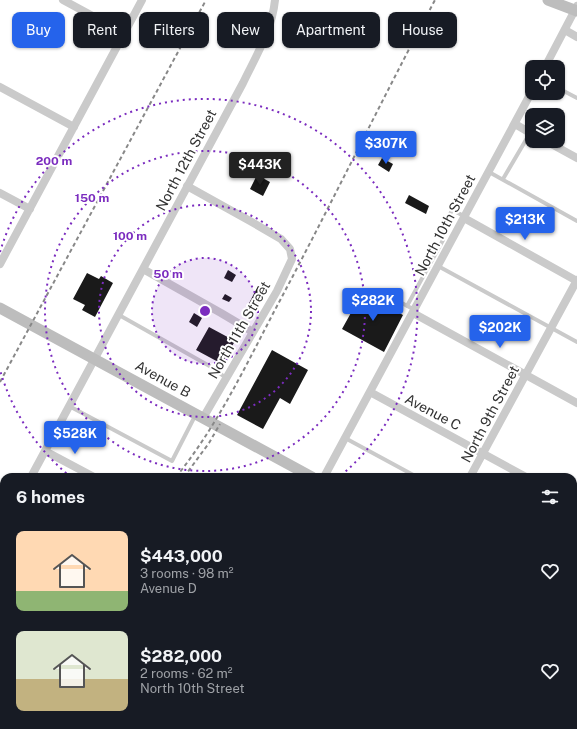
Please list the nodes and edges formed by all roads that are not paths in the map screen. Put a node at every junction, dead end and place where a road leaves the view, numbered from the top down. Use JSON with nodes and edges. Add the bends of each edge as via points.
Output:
{"nodes":[{"id":1,"x":63,"y":0,"type":"edge"},
{"id":2,"x":142,"y":0,"type":"edge"},
{"id":3,"x":275,"y":0,"type":"edge"},
{"id":4,"x":548,"y":0,"type":"edge"},
{"id":5,"x":577,"y":6,"type":"edge"},
{"id":6,"x":577,"y":11,"type":"edge"},
{"id":7,"x":85,"y":12,"type":"edge"},
{"id":8,"x":131,"y":20,"type":"edge"},
{"id":9,"x":564,"y":30,"type":"junction"},
{"id":10,"x":577,"y":37,"type":"edge"},
{"id":11,"x":116,"y":48,"type":"edge"},
{"id":12,"x":549,"y":60,"type":"edge"},
{"id":13,"x":0,"y":87,"type":"edge"},
{"id":14,"x":565,"y":92,"type":"edge"},
{"id":15,"x":577,"y":98,"type":"edge"},
{"id":16,"x":527,"y":100,"type":"edge"},
{"id":17,"x":515,"y":124,"type":"junction"},
{"id":18,"x":74,"y":127,"type":"junction"},
{"id":19,"x":525,"y":130,"type":"edge"},
{"id":20,"x":525,"y":143,"type":"edge"},
{"id":21,"x":559,"y":148,"type":"edge"},
{"id":22,"x":577,"y":158,"type":"edge"},
{"id":23,"x":489,"y":172,"type":"junction"},
{"id":24,"x":503,"y":180,"type":"junction"},
{"id":25,"x":188,"y":186,"type":"junction"},
{"id":26,"x":0,"y":192,"type":"edge"},
{"id":27,"x":30,"y":209,"type":"junction"},
{"id":28,"x":465,"y":218,"type":"junction"},
{"id":29,"x":577,"y":221,"type":"edge"},
{"id":30,"x":3,"y":251,"type":"edge"},
{"id":31,"x":0,"y":264,"type":"edge"},
{"id":32,"x":438,"y":266,"type":"junction"},
{"id":33,"x":143,"y":269,"type":"junction"},
{"id":34,"x":577,"y":280,"type":"edge"},
{"id":35,"x":377,"y":290,"type":"dead end"},
{"id":36,"x":0,"y":308,"type":"edge"},
{"id":37,"x":412,"y":309,"type":"junction"},
{"id":38,"x":119,"y":315,"type":"junction"},
{"id":39,"x":551,"y":328,"type":"junction"},
{"id":40,"x":253,"y":332,"type":"junction"},
{"id":41,"x":577,"y":342,"type":"edge"},
{"id":42,"x":95,"y":359,"type":"junction"},
{"id":43,"x":526,"y":375,"type":"junction"},
{"id":44,"x":227,"y":378,"type":"junction"},
{"id":45,"x":370,"y":392,"type":"junction"},
{"id":46,"x":577,"y":403,"type":"edge"},
{"id":47,"x":69,"y":406,"type":"junction"},
{"id":48,"x":200,"y":416,"type":"junction"},
{"id":49,"x":345,"y":438,"type":"junction"},
{"id":50,"x":46,"y":451,"type":"junction"},
{"id":51,"x":483,"y":454,"type":"junction"},
{"id":52,"x":33,"y":473,"type":"edge"},
{"id":53,"x":87,"y":473,"type":"edge"},
{"id":54,"x":305,"y":473,"type":"edge"},
{"id":55,"x":326,"y":473,"type":"edge"},
{"id":56,"x":410,"y":473,"type":"edge"},
{"id":57,"x":472,"y":473,"type":"edge"},
{"id":58,"x":519,"y":473,"type":"edge"}],
"edges":[{"from":1,"to":7,"type":"street"},
{"from":2,"to":8,"type":"street"},
{"from":3,"to":25,"type":"street","name":"North 12th Street","via":[[272,19],[264,41]]},
{"from":4,"to":6,"type":"street","bridge":true},
{"from":5,"to":9,"type":"street"},
{"from":9,"to":10,"type":"street"},
{"from":9,"to":12,"type":"street"},
{"from":11,"to":18,"type":"street"},
{"from":13,"to":18,"type":"street"},
{"from":14,"to":15,"type":"lane"},
{"from":16,"to":17,"type":"street","name":"North 10th Street"},
{"from":17,"to":19,"type":"street"},
{"from":17,"to":23,"type":"street","name":"North 10th Street"},
{"from":18,"to":27,"type":"street"},
{"from":20,"to":24,"type":"lane"},
{"from":21,"to":22,"type":"street"},
{"from":23,"to":24,"type":"lane"},
{"from":23,"to":28,"type":"street","name":"North 10th Street"},
{"from":24,"to":29,"type":"lane"},
{"from":25,"to":33,"type":"street","name":"North 12th Street"},
{"from":25,"to":40,"type":"street","name":"North 11th Street","via":[[281,239],[290,249],[292,259],[289,267]]},
{"from":26,"to":27,"type":"street"},
{"from":27,"to":30,"type":"street"},
{"from":28,"to":32,"type":"street","name":"North 10th Street"},
{"from":28,"to":34,"type":"street"},
{"from":28,"to":37,"type":"lane","via":[[452,210],[441,233],[443,240]]},
{"from":30,"to":31,"type":"street"},
{"from":32,"to":37,"type":"street","name":"North 10th Street"},
{"from":32,"to":39,"type":"lane"},
{"from":33,"to":38,"type":"street","name":"North 12th Street"},
{"from":33,"to":40,"type":"street"},
{"from":34,"to":39,"type":"street","name":"North 9th Street"},
{"from":35,"to":37,"type":"lane"},
{"from":36,"to":42,"type":"street","name":"Avenue B"},
{"from":37,"to":43,"type":"street"},
{"from":37,"to":45,"type":"street","name":"North 10th Street"},
{"from":38,"to":42,"type":"street","name":"North 12th Street"},
{"from":38,"to":44,"type":"lane"},
{"from":39,"to":41,"type":"lane"},
{"from":39,"to":43,"type":"street","name":"North 9th Street"},
{"from":40,"to":44,"type":"street","name":"North 11th Street"},
{"from":42,"to":47,"type":"street","name":"North 12th Street"},
{"from":42,"to":48,"type":"street","name":"Avenue B"},
{"from":43,"to":46,"type":"street"},
{"from":43,"to":51,"type":"street","name":"North 9th Street"},
{"from":44,"to":48,"type":"street","name":"North 11th Street"},
{"from":45,"to":49,"type":"street","name":"North 10th Street"},
{"from":45,"to":51,"type":"street","name":"Avenue C"},
{"from":47,"to":48,"type":"lane","via":[[172,461]]},
{"from":47,"to":50,"type":"street","name":"North 12th Street"},
{"from":48,"to":54,"type":"street","name":"Avenue B"},
{"from":49,"to":55,"type":"street","name":"North 10th Street"},
{"from":49,"to":56,"type":"lane"},
{"from":50,"to":52,"type":"street","name":"North 12th Street"},
{"from":50,"to":53,"type":"street"},
{"from":51,"to":57,"type":"street","name":"North 9th Street"},
{"from":51,"to":58,"type":"street","name":"Avenue C"}]}
